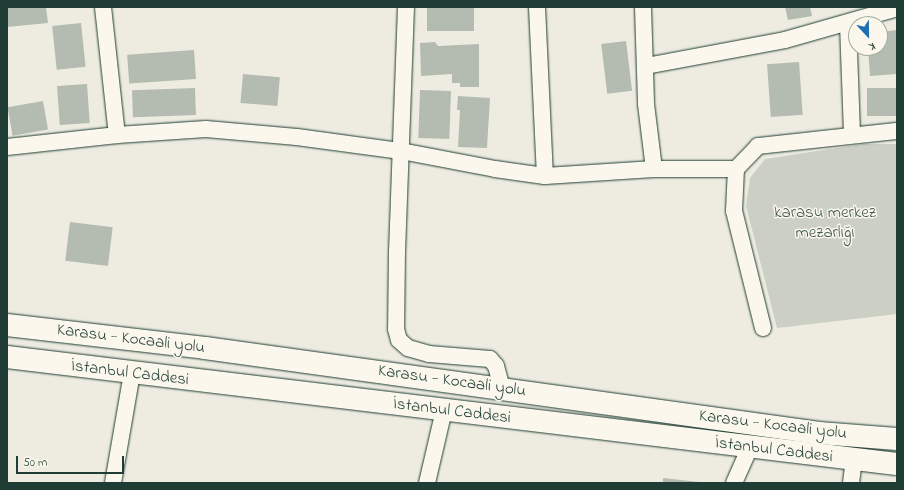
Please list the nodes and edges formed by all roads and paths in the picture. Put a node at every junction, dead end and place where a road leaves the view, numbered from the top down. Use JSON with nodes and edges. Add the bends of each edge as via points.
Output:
{"nodes":[{"id":1,"x":103,"y":7,"type":"edge"},
{"id":2,"x":406,"y":7,"type":"edge"},
{"id":3,"x":537,"y":7,"type":"edge"},
{"id":4,"x":643,"y":7,"type":"edge"},
{"id":5,"x":895,"y":8,"type":"edge"},
{"id":6,"x":865,"y":16,"type":"edge"},
{"id":7,"x":848,"y":24,"type":"edge"},
{"id":8,"x":849,"y":56,"type":"edge"},
{"id":9,"x":646,"y":66,"type":"junction"},
{"id":10,"x":897,"y":131,"type":"edge"},
{"id":11,"x":117,"y":134,"type":"junction"},
{"id":12,"x":852,"y":134,"type":"junction"},
{"id":13,"x":7,"y":147,"type":"edge"},
{"id":14,"x":401,"y":151,"type":"junction"},
{"id":15,"x":736,"y":168,"type":"junction"},
{"id":16,"x":654,"y":169,"type":"junction"},
{"id":17,"x":545,"y":176,"type":"junction"},
{"id":18,"x":7,"y":324,"type":"edge"},
{"id":19,"x":763,"y":328,"type":"dead end"},
{"id":20,"x":7,"y":357,"type":"edge"},
{"id":21,"x":132,"y":373,"type":"junction"},
{"id":22,"x":502,"y":388,"type":"junction"},
{"id":23,"x":444,"y":410,"type":"junction"},
{"id":24,"x":897,"y":439,"type":"edge"},
{"id":25,"x":750,"y":447,"type":"junction"},
{"id":26,"x":854,"y":459,"type":"junction"},
{"id":27,"x":897,"y":464,"type":"edge"},
{"id":28,"x":113,"y":483,"type":"edge"},
{"id":29,"x":427,"y":483,"type":"edge"},
{"id":30,"x":734,"y":483,"type":"edge"},
{"id":31,"x":851,"y":483,"type":"edge"}],
"edges":[{"from":1,"to":11,"type":"street"},
{"from":2,"to":14,"type":"street"},
{"from":3,"to":17,"type":"street"},
{"from":4,"to":9,"type":"street"},
{"from":5,"to":6,"type":"street"},
{"from":7,"to":9,"type":"street","via":[[785,40]]},
{"from":8,"to":12,"type":"street"},
{"from":9,"to":16,"type":"street","via":[[646,104]]},
{"from":10,"to":12,"type":"street"},
{"from":11,"to":13,"type":"street"},
{"from":11,"to":14,"type":"street","via":[[206,129],[298,137]]},
{"from":12,"to":15,"type":"street","via":[[758,146]]},
{"from":14,"to":17,"type":"street"},
{"from":14,"to":22,"type":"street","via":[[396,329],[399,340],[408,348],[429,354],[490,359],[496,366]]},
{"from":15,"to":16,"type":"street"},
{"from":15,"to":19,"type":"street","via":[[734,211]]},
{"from":16,"to":17,"type":"street"},
{"from":18,"to":22,"type":"highway","name":"Karasu - Kocaali yolu"},
{"from":20,"to":21,"type":"highway","name":"İstanbul Caddesi"},
{"from":21,"to":23,"type":"highway","name":"İstanbul Caddesi"},
{"from":21,"to":28,"type":"street"},
{"from":22,"to":24,"type":"highway","name":"Karasu - Kocaali yolu","via":[[819,433]]},
{"from":23,"to":25,"type":"highway","name":"İstanbul Caddesi"},
{"from":23,"to":29,"type":"street"},
{"from":25,"to":26,"type":"highway","name":"İstanbul Caddesi"},
{"from":25,"to":30,"type":"street"},
{"from":26,"to":27,"type":"highway","name":"İstanbul Caddesi"},
{"from":26,"to":31,"type":"street"}]}
